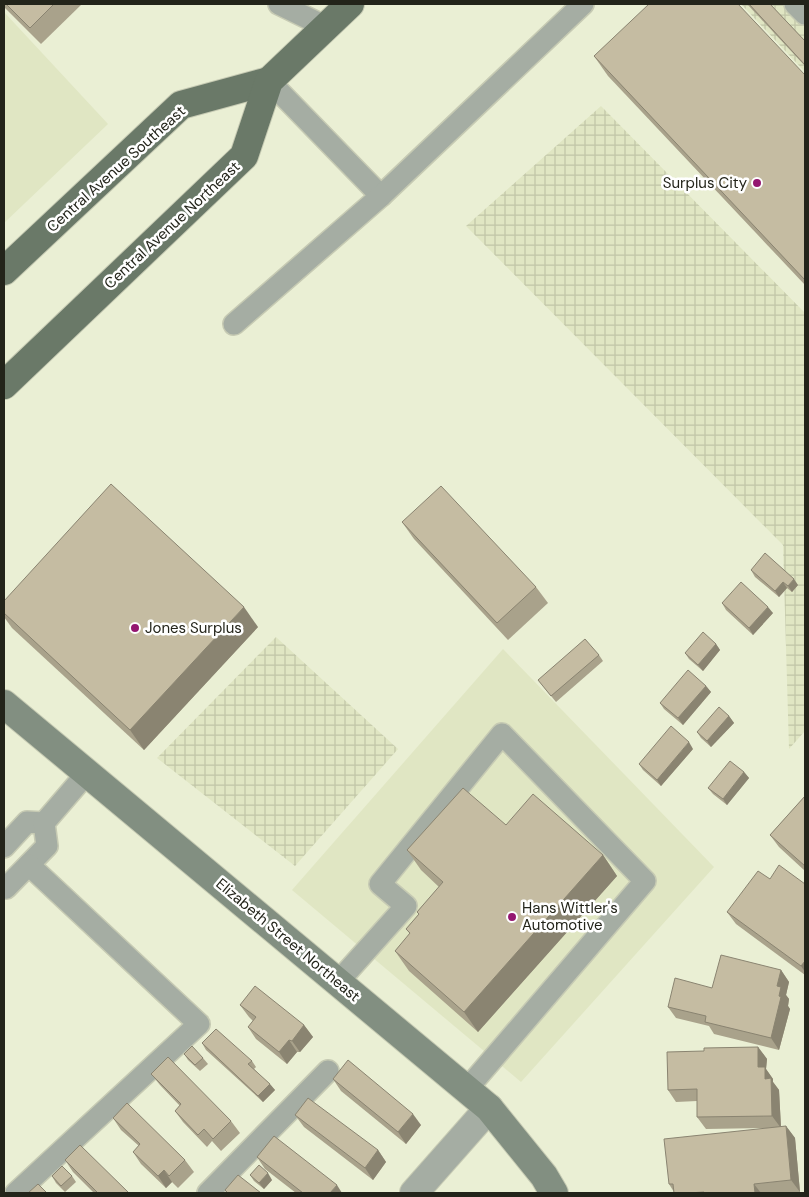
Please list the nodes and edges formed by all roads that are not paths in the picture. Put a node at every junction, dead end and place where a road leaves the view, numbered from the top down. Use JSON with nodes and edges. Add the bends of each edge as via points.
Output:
{"nodes":[{"id":1,"x":279,"y":4,"type":"edge"},
{"id":2,"x":350,"y":4,"type":"edge"},
{"id":3,"x":583,"y":4,"type":"edge"},
{"id":4,"x":795,"y":4,"type":"edge"},
{"id":5,"x":805,"y":14,"type":"edge"},
{"id":6,"x":326,"y":27,"type":"junction"},
{"id":7,"x":269,"y":81,"type":"junction"},
{"id":8,"x":381,"y":196,"type":"junction"},
{"id":9,"x":4,"y":271,"type":"edge"},
{"id":10,"x":234,"y":324,"type":"dead end"},
{"id":11,"x":4,"y":385,"type":"edge"},
{"id":12,"x":4,"y":704,"type":"edge"},
{"id":13,"x":87,"y":773,"type":"junction"},
{"id":14,"x":44,"y":823,"type":"junction"},
{"id":15,"x":4,"y":847,"type":"edge"},
{"id":16,"x":29,"y":865,"type":"junction"},
{"id":17,"x":4,"y":887,"type":"edge"},
{"id":18,"x":338,"y":982,"type":"junction"},
{"id":19,"x":328,"y":1071,"type":"dead end"},
{"id":20,"x":467,"y":1090,"type":"junction"},
{"id":21,"x":489,"y":1108,"type":"junction"},
{"id":22,"x":16,"y":1193,"type":"edge"},
{"id":23,"x":208,"y":1193,"type":"edge"},
{"id":24,"x":414,"y":1193,"type":"edge"},
{"id":25,"x":554,"y":1193,"type":"edge"}],
"edges":[{"from":1,"to":6,"type":"lane"},
{"from":2,"to":6,"type":"main road","name":"Central Avenue Northeast"},
{"from":3,"to":8,"type":"lane"},
{"from":4,"to":5,"type":"lane"},
{"from":6,"to":7,"type":"main road","name":"Central Avenue Northeast"},
{"from":7,"to":8,"type":"lane"},
{"from":7,"to":9,"type":"main road","name":"Central Avenue Southeast","via":[[181,105]]},
{"from":7,"to":11,"type":"main road","name":"Central Avenue Northeast","via":[[244,156]]},
{"from":8,"to":10,"type":"lane"},
{"from":12,"to":13,"type":"street","name":"Elizabeth Street Northeast"},
{"from":13,"to":14,"type":"lane"},
{"from":13,"to":18,"type":"street","name":"Elizabeth Street Northeast"},
{"from":14,"to":15,"type":"lane","via":[[27,822]]},
{"from":14,"to":16,"type":"lane","via":[[47,846]]},
{"from":16,"to":17,"type":"lane"},
{"from":16,"to":22,"type":"lane","via":[[200,1024]]},
{"from":18,"to":20,"type":"street","name":"Elizabeth Street Northeast"},
{"from":18,"to":20,"type":"lane","via":[[406,906],[380,884],[502,734],[645,881]]},
{"from":19,"to":23,"type":"lane"},
{"from":20,"to":21,"type":"street","name":"Elizabeth Street Northeast"},
{"from":21,"to":24,"type":"street"},
{"from":21,"to":25,"type":"street","name":"Elizabeth Street Northeast"}]}
